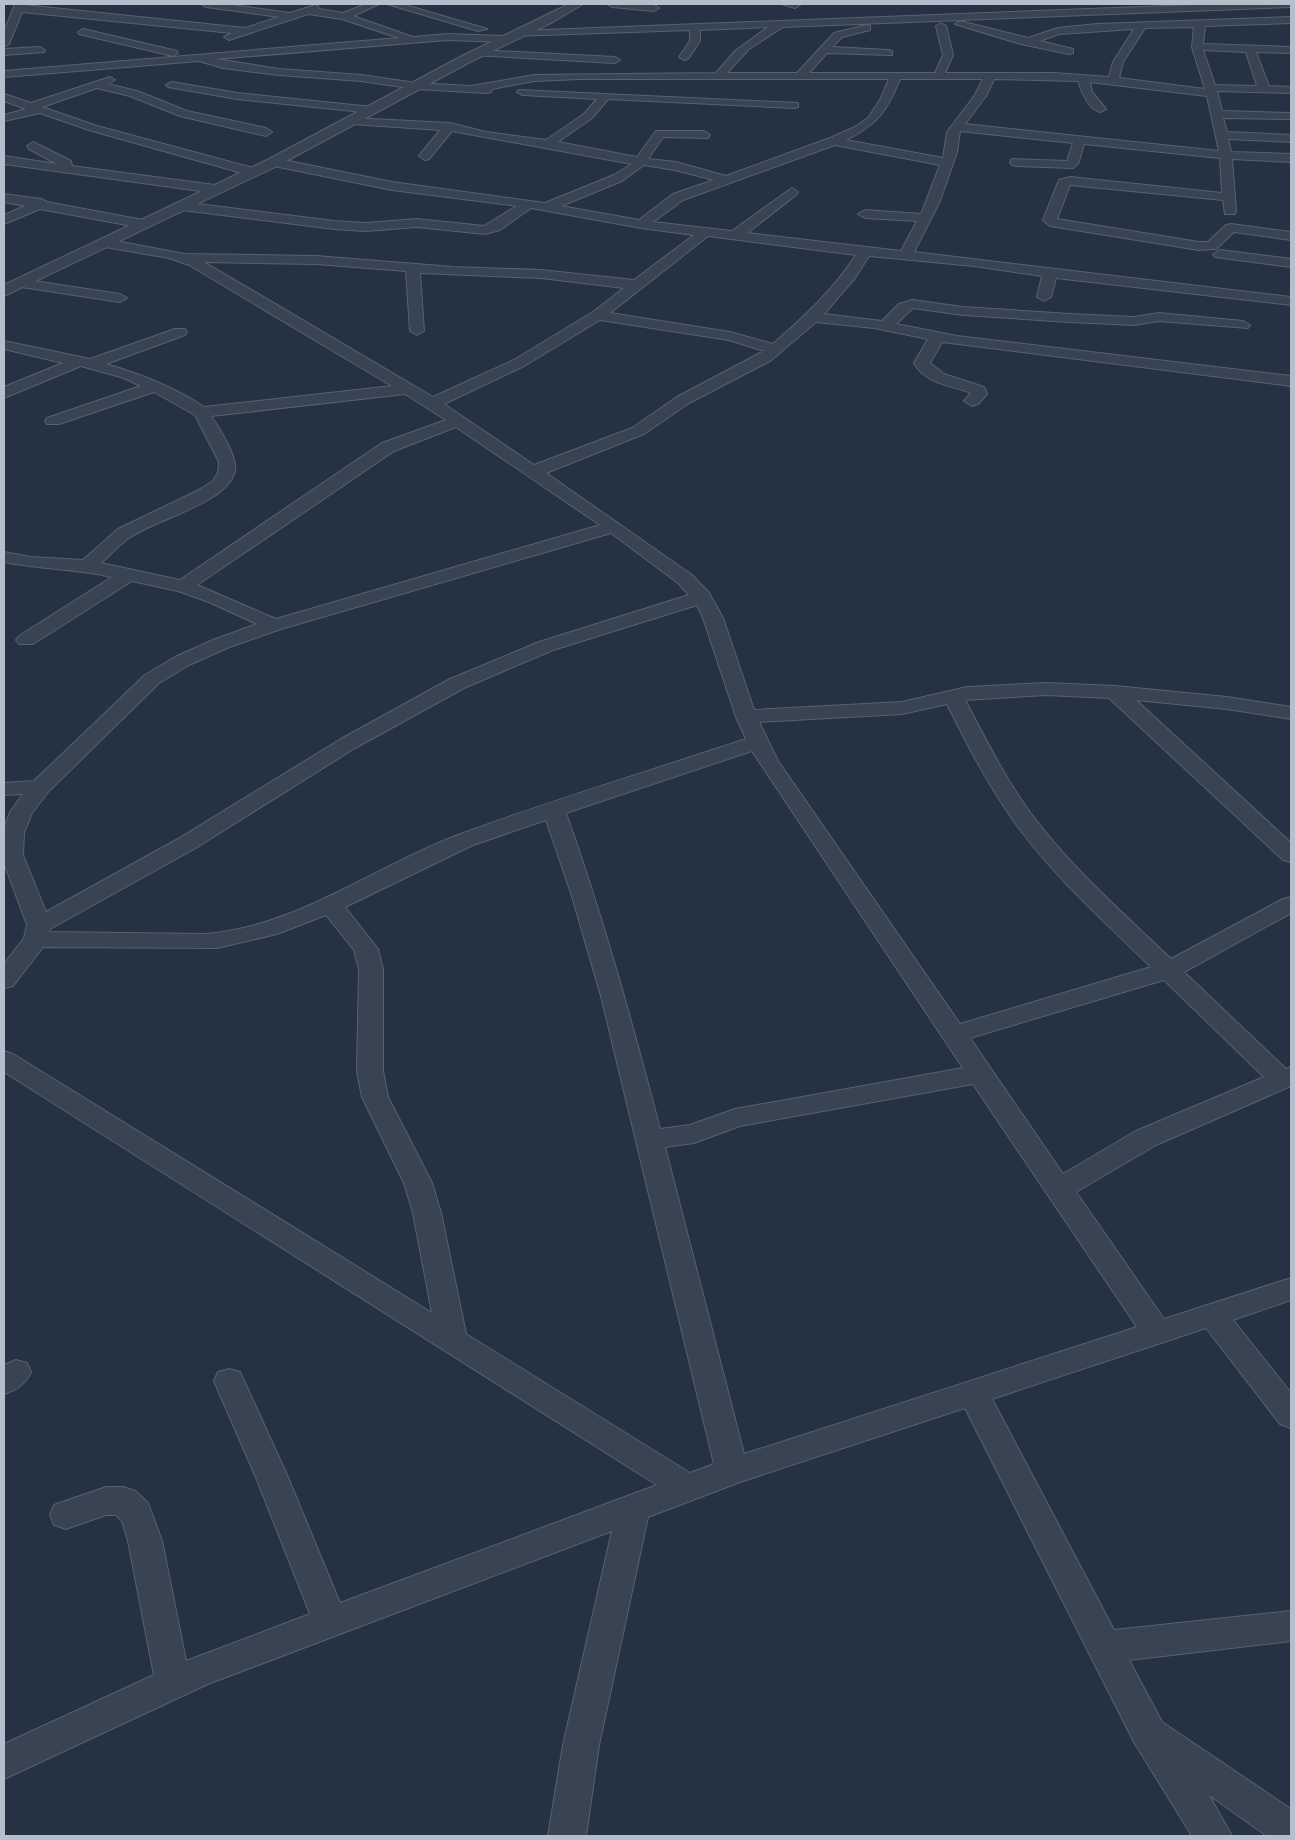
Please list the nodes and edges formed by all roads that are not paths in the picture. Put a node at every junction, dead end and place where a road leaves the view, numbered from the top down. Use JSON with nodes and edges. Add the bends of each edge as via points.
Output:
{"nodes":[{"id":1,"x":206,"y":4,"type":"edge"},
{"id":2,"x":374,"y":4,"type":"edge"},
{"id":3,"x":392,"y":4,"type":"edge"},
{"id":4,"x":577,"y":4,"type":"edge"},
{"id":5,"x":612,"y":4,"type":"edge"},
{"id":6,"x":1005,"y":4,"type":"edge"},
{"id":7,"x":1263,"y":4,"type":"edge"},
{"id":8,"x":1291,"y":4,"type":"edge"},
{"id":9,"x":18,"y":6,"type":"edge"},
{"id":10,"x":954,"y":6,"type":"dead end"},
{"id":11,"x":654,"y":8,"type":"dead end"},
{"id":12,"x":852,"y":10,"type":"dead end"},
{"id":13,"x":288,"y":15,"type":"junction"},
{"id":14,"x":344,"y":16,"type":"junction"},
{"id":15,"x":982,"y":16,"type":"junction"},
{"id":16,"x":876,"y":19,"type":"junction"},
{"id":17,"x":1291,"y":20,"type":"edge"},
{"id":18,"x":781,"y":24,"type":"junction"},
{"id":19,"x":960,"y":24,"type":"junction"},
{"id":20,"x":1200,"y":24,"type":"junction"},
{"id":21,"x":941,"y":26,"type":"junction"},
{"id":22,"x":1140,"y":26,"type":"junction"},
{"id":23,"x":695,"y":28,"type":"junction"},
{"id":24,"x":244,"y":31,"type":"junction"},
{"id":25,"x":83,"y":32,"type":"dead end"},
{"id":26,"x":513,"y":36,"type":"junction"},
{"id":27,"x":415,"y":40,"type":"junction"},
{"id":28,"x":1024,"y":42,"type":"junction"},
{"id":29,"x":4,"y":44,"type":"edge"},
{"id":30,"x":1197,"y":47,"type":"junction"},
{"id":31,"x":1250,"y":49,"type":"junction"},
{"id":32,"x":40,"y":50,"type":"dead end"},
{"id":33,"x":824,"y":50,"type":"junction"},
{"id":34,"x":1291,"y":50,"type":"edge"},
{"id":35,"x":4,"y":52,"type":"edge"},
{"id":36,"x":1069,"y":52,"type":"dead end"},
{"id":37,"x":477,"y":53,"type":"junction"},
{"id":38,"x":888,"y":53,"type":"dead end"},
{"id":39,"x":182,"y":55,"type":"junction"},
{"id":40,"x":684,"y":57,"type":"dead end"},
{"id":41,"x":202,"y":58,"type":"junction"},
{"id":42,"x":615,"y":60,"type":"dead end"},
{"id":43,"x":166,"y":61,"type":"junction"},
{"id":44,"x":154,"y":62,"type":"junction"},
{"id":45,"x":4,"y":74,"type":"edge"},
{"id":46,"x":720,"y":75,"type":"junction"},
{"id":47,"x":801,"y":75,"type":"junction"},
{"id":48,"x":896,"y":75,"type":"junction"},
{"id":49,"x":939,"y":75,"type":"junction"},
{"id":50,"x":991,"y":75,"type":"junction"},
{"id":51,"x":1082,"y":78,"type":"junction"},
{"id":52,"x":1113,"y":81,"type":"junction"},
{"id":53,"x":97,"y":85,"type":"junction"},
{"id":54,"x":172,"y":86,"type":"dead end"},
{"id":55,"x":416,"y":86,"type":"junction"},
{"id":56,"x":472,"y":89,"type":"junction"},
{"id":57,"x":1264,"y":89,"type":"junction"},
{"id":58,"x":1212,"y":90,"type":"junction"},
{"id":59,"x":1291,"y":90,"type":"edge"},
{"id":60,"x":605,"y":96,"type":"junction"},
{"id":61,"x":4,"y":97,"type":"edge"},
{"id":62,"x":794,"y":105,"type":"dead end"},
{"id":63,"x":34,"y":109,"type":"junction"},
{"id":64,"x":1100,"y":109,"type":"dead end"},
{"id":65,"x":372,"y":110,"type":"junction"},
{"id":66,"x":1217,"y":114,"type":"junction"},
{"id":67,"x":1291,"y":116,"type":"edge"},
{"id":68,"x":4,"y":118,"type":"edge"},
{"id":69,"x":352,"y":121,"type":"junction"},
{"id":70,"x":450,"y":126,"type":"junction"},
{"id":71,"x":956,"y":127,"type":"junction"},
{"id":72,"x":266,"y":132,"type":"dead end"},
{"id":73,"x":704,"y":135,"type":"dead end"},
{"id":74,"x":1222,"y":135,"type":"junction"},
{"id":75,"x":1291,"y":138,"type":"edge"},
{"id":76,"x":834,"y":141,"type":"junction"},
{"id":77,"x":1079,"y":141,"type":"junction"},
{"id":78,"x":549,"y":144,"type":"junction"},
{"id":79,"x":33,"y":146,"type":"dead end"},
{"id":80,"x":1226,"y":155,"type":"junction"},
{"id":81,"x":425,"y":156,"type":"dead end"},
{"id":82,"x":1291,"y":158,"type":"edge"},
{"id":83,"x":4,"y":160,"type":"edge"},
{"id":84,"x":642,"y":161,"type":"junction"},
{"id":85,"x":274,"y":162,"type":"junction"},
{"id":86,"x":1016,"y":162,"type":"dead end"},
{"id":87,"x":947,"y":163,"type":"junction"},
{"id":88,"x":70,"y":170,"type":"junction"},
{"id":89,"x":253,"y":172,"type":"junction"},
{"id":90,"x":728,"y":180,"type":"junction"},
{"id":91,"x":215,"y":189,"type":"junction"},
{"id":92,"x":792,"y":192,"type":"dead end"},
{"id":93,"x":1228,"y":197,"type":"junction"},
{"id":94,"x":4,"y":198,"type":"edge"},
{"id":95,"x":41,"y":203,"type":"junction"},
{"id":96,"x":529,"y":204,"type":"junction"},
{"id":97,"x":182,"y":206,"type":"junction"},
{"id":98,"x":547,"y":207,"type":"junction"},
{"id":99,"x":865,"y":214,"type":"dead end"},
{"id":100,"x":926,"y":218,"type":"junction"},
{"id":101,"x":4,"y":220,"type":"edge"},
{"id":102,"x":143,"y":224,"type":"junction"},
{"id":103,"x":641,"y":224,"type":"junction"},
{"id":104,"x":1231,"y":228,"type":"junction"},
{"id":105,"x":706,"y":232,"type":"junction"},
{"id":106,"x":736,"y":235,"type":"junction"},
{"id":107,"x":1291,"y":236,"type":"edge"},
{"id":108,"x":105,"y":243,"type":"junction"},
{"id":109,"x":865,"y":252,"type":"junction"},
{"id":110,"x":1220,"y":254,"type":"dead end"},
{"id":111,"x":906,"y":256,"type":"junction"},
{"id":112,"x":184,"y":258,"type":"junction"},
{"id":113,"x":1291,"y":263,"type":"edge"},
{"id":114,"x":413,"y":268,"type":"junction"},
{"id":115,"x":1050,"y":273,"type":"junction"},
{"id":116,"x":20,"y":283,"type":"junction"},
{"id":117,"x":638,"y":285,"type":"junction"},
{"id":118,"x":4,"y":291,"type":"edge"},
{"id":119,"x":1044,"y":297,"type":"dead end"},
{"id":120,"x":120,"y":298,"type":"dead end"},
{"id":121,"x":1291,"y":301,"type":"edge"},
{"id":122,"x":598,"y":315,"type":"junction"},
{"id":123,"x":813,"y":317,"type":"junction"},
{"id":124,"x":1243,"y":325,"type":"dead end"},
{"id":125,"x":886,"y":326,"type":"junction"},
{"id":126,"x":417,"y":330,"type":"dead end"},
{"id":127,"x":180,"y":332,"type":"dead end"},
{"id":128,"x":938,"y":337,"type":"junction"},
{"id":129,"x":4,"y":345,"type":"edge"},
{"id":130,"x":775,"y":349,"type":"junction"},
{"id":131,"x":86,"y":362,"type":"junction"},
{"id":132,"x":1291,"y":381,"type":"edge"},
{"id":133,"x":154,"y":387,"type":"junction"},
{"id":134,"x":407,"y":389,"type":"junction"},
{"id":135,"x":4,"y":393,"type":"edge"},
{"id":136,"x":972,"y":401,"type":"dead end"},
{"id":137,"x":432,"y":403,"type":"junction"},
{"id":138,"x":201,"y":412,"type":"junction"},
{"id":139,"x":457,"y":421,"type":"junction"},
{"id":140,"x":53,"y":422,"type":"dead end"},
{"id":141,"x":532,"y":472,"type":"junction"},
{"id":142,"x":614,"y":527,"type":"junction"},
{"id":143,"x":4,"y":557,"type":"edge"},
{"id":144,"x":87,"y":566,"type":"junction"},
{"id":145,"x":128,"y":574,"type":"junction"},
{"id":146,"x":183,"y":586,"type":"junction"},
{"id":147,"x":702,"y":597,"type":"junction"},
{"id":148,"x":274,"y":626,"type":"junction"},
{"id":149,"x":26,"y":640,"type":"dead end"},
{"id":150,"x":1115,"y":692,"type":"junction"},
{"id":151,"x":953,"y":696,"type":"junction"},
{"id":152,"x":1291,"y":713,"type":"edge"},
{"id":153,"x":746,"y":716,"type":"junction"},
{"id":154,"x":756,"y":742,"type":"junction"},
{"id":155,"x":40,"y":787,"type":"junction"},
{"id":156,"x":4,"y":790,"type":"edge"},
{"id":157,"x":554,"y":811,"type":"junction"},
{"id":158,"x":1291,"y":854,"type":"edge"},
{"id":159,"x":330,"y":904,"type":"junction"},
{"id":160,"x":1286,"y":912,"type":"edge"},
{"id":161,"x":37,"y":932,"type":"junction"},
{"id":162,"x":1169,"y":970,"type":"junction"},
{"id":163,"x":4,"y":980,"type":"edge"},
{"id":164,"x":952,"y":1035,"type":"junction"},
{"id":165,"x":4,"y":1060,"type":"edge"},
{"id":166,"x":979,"y":1074,"type":"junction"},
{"id":167,"x":1286,"y":1077,"type":"edge"},
{"id":168,"x":649,"y":1140,"type":"junction"},
{"id":169,"x":1058,"y":1190,"type":"junction"},
{"id":170,"x":1291,"y":1289,"type":"edge"},
{"id":171,"x":1212,"y":1315,"type":"junction"},
{"id":172,"x":1157,"y":1333,"type":"junction"},
{"id":173,"x":452,"y":1339,"type":"junction"},
{"id":174,"x":229,"y":1381,"type":"dead end"},
{"id":175,"x":973,"y":1393,"type":"junction"},
{"id":176,"x":1291,"y":1415,"type":"edge"},
{"id":177,"x":732,"y":1471,"type":"junction"},
{"id":178,"x":688,"y":1488,"type":"junction"},
{"id":179,"x":633,"y":1509,"type":"junction"},
{"id":180,"x":66,"y":1515,"type":"dead end"},
{"id":181,"x":330,"y":1622,"type":"junction"},
{"id":182,"x":1291,"y":1626,"type":"edge"},
{"id":183,"x":1104,"y":1647,"type":"junction"},
{"id":184,"x":173,"y":1684,"type":"junction"},
{"id":185,"x":1147,"y":1730,"type":"junction"},
{"id":186,"x":4,"y":1762,"type":"edge"},
{"id":187,"x":1291,"y":1831,"type":"edge"},
{"id":188,"x":567,"y":1836,"type":"edge"},
{"id":189,"x":1212,"y":1836,"type":"edge"}],
"edges":[{"from":1,"to":13,"type":"street"},
{"from":2,"to":14,"type":"street"},
{"from":3,"to":26,"type":"street"},
{"from":4,"to":26,"type":"street"},
{"from":5,"to":11,"type":"street"},
{"from":6,"to":15,"type":"street"},
{"from":7,"to":8,"type":"street"},
{"from":7,"to":15,"type":"street"},
{"from":9,"to":24,"type":"street"},
{"from":9,"to":29,"type":"street"},
{"from":10,"to":15,"type":"street"},
{"from":12,"to":16,"type":"street"},
{"from":13,"to":14,"type":"street","via":[[310,9]]},
{"from":13,"to":24,"type":"street"},
{"from":14,"to":27,"type":"street"},
{"from":15,"to":16,"type":"street"},
{"from":15,"to":19,"type":"street"},
{"from":16,"to":18,"type":"street"},
{"from":17,"to":20,"type":"street"},
{"from":18,"to":23,"type":"street"},
{"from":18,"to":46,"type":"street","via":[[750,42],[732,58]]},
{"from":19,"to":21,"type":"street"},
{"from":19,"to":28,"type":"street"},
{"from":20,"to":22,"type":"street"},
{"from":20,"to":30,"type":"street"},
{"from":21,"to":33,"type":"street","via":[[847,32],[838,35]]},
{"from":21,"to":49,"type":"street","via":[[948,55]]},
{"from":22,"to":28,"type":"street","via":[[1071,29]]},
{"from":22,"to":52,"type":"street","via":[[1118,62]]},
{"from":23,"to":26,"type":"street"},
{"from":23,"to":40,"type":"street","via":[[694,41]]},
{"from":24,"to":39,"type":"street"},
{"from":25,"to":39,"type":"street"},
{"from":26,"to":27,"type":"street"},
{"from":26,"to":37,"type":"street"},
{"from":27,"to":41,"type":"street"},
{"from":28,"to":36,"type":"street"},
{"from":30,"to":31,"type":"street"},
{"from":30,"to":58,"type":"street"},
{"from":31,"to":34,"type":"street"},
{"from":31,"to":57,"type":"street"},
{"from":32,"to":35,"type":"street"},
{"from":33,"to":38,"type":"street"},
{"from":33,"to":47,"type":"street"},
{"from":37,"to":42,"type":"street"},
{"from":37,"to":55,"type":"street"},
{"from":39,"to":43,"type":"street"},
{"from":41,"to":43,"type":"street"},
{"from":41,"to":55,"type":"street","via":[[223,65]]},
{"from":43,"to":44,"type":"street"},
{"from":44,"to":45,"type":"street"},
{"from":44,"to":53,"type":"street"},
{"from":46,"to":47,"type":"street"},
{"from":46,"to":56,"type":"street","via":[[553,77]]},
{"from":47,"to":48,"type":"street"},
{"from":48,"to":49,"type":"street"},
{"from":48,"to":76,"type":"street","via":[[886,100],[872,120]]},
{"from":49,"to":50,"type":"street"},
{"from":50,"to":51,"type":"street"},
{"from":50,"to":71,"type":"street","via":[[980,96]]},
{"from":51,"to":52,"type":"street"},
{"from":51,"to":64,"type":"street","via":[[1087,92]]},
{"from":52,"to":58,"type":"street"},
{"from":53,"to":63,"type":"street"},
{"from":53,"to":72,"type":"street","via":[[133,93],[184,114]]},
{"from":54,"to":65,"type":"street"},
{"from":55,"to":56,"type":"street"},
{"from":55,"to":65,"type":"street"},
{"from":56,"to":60,"type":"street"},
{"from":57,"to":58,"type":"street"},
{"from":57,"to":59,"type":"street"},
{"from":58,"to":66,"type":"street"},
{"from":60,"to":62,"type":"street"},
{"from":60,"to":78,"type":"street","via":[[588,116]]},
{"from":61,"to":63,"type":"street"},
{"from":63,"to":68,"type":"street"},
{"from":63,"to":89,"type":"street"},
{"from":65,"to":69,"type":"street"},
{"from":66,"to":67,"type":"street"},
{"from":66,"to":74,"type":"street"},
{"from":69,"to":70,"type":"street"},
{"from":69,"to":85,"type":"street"},
{"from":70,"to":78,"type":"street","via":[[485,136]]},
{"from":70,"to":81,"type":"street"},
{"from":71,"to":77,"type":"street"},
{"from":71,"to":87,"type":"street"},
{"from":73,"to":84,"type":"street","via":[[660,133]]},
{"from":74,"to":75,"type":"street"},
{"from":74,"to":80,"type":"street"},
{"from":76,"to":87,"type":"street"},
{"from":76,"to":90,"type":"street"},
{"from":77,"to":80,"type":"street"},
{"from":77,"to":86,"type":"street","via":[[1072,164]]},
{"from":78,"to":84,"type":"street"},
{"from":79,"to":88,"type":"street","via":[[66,163]]},
{"from":80,"to":82,"type":"street"},
{"from":80,"to":93,"type":"street"},
{"from":83,"to":88,"type":"street"},
{"from":84,"to":90,"type":"street"},
{"from":84,"to":98,"type":"street","via":[[618,178]]},
{"from":85,"to":89,"type":"street"},
{"from":85,"to":96,"type":"street","via":[[392,186]]},
{"from":87,"to":100,"type":"street"},
{"from":88,"to":91,"type":"street"},
{"from":89,"to":91,"type":"street"},
{"from":90,"to":103,"type":"street","via":[[678,197]]},
{"from":91,"to":97,"type":"street"},
{"from":92,"to":106,"type":"street"},
{"from":93,"to":104,"type":"street"},
{"from":93,"to":104,"type":"street","via":[[1070,181],[1063,183],[1050,220],[1206,247]]},
{"from":94,"to":95,"type":"street"},
{"from":95,"to":101,"type":"street"},
{"from":95,"to":102,"type":"street"},
{"from":96,"to":97,"type":"street","via":[[495,227],[485,230],[417,224],[334,225]]},
{"from":96,"to":98,"type":"street"},
{"from":97,"to":102,"type":"street"},
{"from":98,"to":103,"type":"street"},
{"from":99,"to":100,"type":"street"},
{"from":100,"to":111,"type":"street"},
{"from":102,"to":108,"type":"street"},
{"from":103,"to":105,"type":"street"},
{"from":104,"to":107,"type":"street"},
{"from":105,"to":106,"type":"street"},
{"from":105,"to":117,"type":"street"},
{"from":106,"to":109,"type":"street"},
{"from":108,"to":112,"type":"street"},
{"from":108,"to":116,"type":"street"},
{"from":109,"to":111,"type":"street"},
{"from":109,"to":123,"type":"street","via":[[850,275]]},
{"from":110,"to":113,"type":"street"},
{"from":111,"to":115,"type":"street"},
{"from":112,"to":114,"type":"street","via":[[316,260]]},
{"from":112,"to":134,"type":"street"},
{"from":114,"to":117,"type":"street","via":[[540,274]]},
{"from":114,"to":126,"type":"street"},
{"from":115,"to":119,"type":"street"},
{"from":115,"to":121,"type":"street"},
{"from":116,"to":118,"type":"street"},
{"from":116,"to":120,"type":"street"},
{"from":117,"to":122,"type":"street"},
{"from":122,"to":130,"type":"street","via":[[675,330],[730,336]]},
{"from":122,"to":137,"type":"street","via":[[519,363]]},
{"from":123,"to":125,"type":"street"},
{"from":123,"to":130,"type":"street"},
{"from":124,"to":125,"type":"street","via":[[1159,317],[1134,321],[1070,318],[912,304],[904,307]]},
{"from":125,"to":128,"type":"street"},
{"from":127,"to":131,"type":"street"},
{"from":128,"to":132,"type":"street"},
{"from":128,"to":136,"type":"street","via":[[922,364],[924,368],[936,376],[978,390],[979,394]]},
{"from":129,"to":131,"type":"street"},
{"from":130,"to":141,"type":"street","via":[[764,358],[683,400],[638,431]]},
{"from":131,"to":133,"type":"street","via":[[129,375]]},
{"from":131,"to":135,"type":"street"},
{"from":133,"to":138,"type":"street"},
{"from":133,"to":140,"type":"street"},
{"from":134,"to":137,"type":"street"},
{"from":134,"to":138,"type":"street"},
{"from":137,"to":139,"type":"street"},
{"from":138,"to":144,"type":"street","via":[[227,462],[226,473],[219,484],[124,534]]},
{"from":139,"to":141,"type":"street"},
{"from":139,"to":146,"type":"street","via":[[388,447]]},
{"from":141,"to":142,"type":"street"},
{"from":142,"to":147,"type":"street","via":[[685,579]]},
{"from":142,"to":148,"type":"street"},
{"from":143,"to":144,"type":"street"},
{"from":144,"to":145,"type":"street"},
{"from":145,"to":146,"type":"street"},
{"from":145,"to":149,"type":"street"},
{"from":146,"to":148,"type":"street"},
{"from":147,"to":153,"type":"street","via":[[713,618]]},
{"from":147,"to":161,"type":"street","via":[[558,640],[429,697]]},
{"from":148,"to":155,"type":"street","via":[[220,644],[152,679]]},
{"from":150,"to":151,"type":"street","via":[[1046,690]]},
{"from":150,"to":152,"type":"street"},
{"from":150,"to":158,"type":"street"},
{"from":151,"to":153,"type":"street","via":[[902,708]]},
{"from":151,"to":162,"type":"street","via":[[992,772],[1022,817],[1078,884]]},
{"from":153,"to":154,"type":"street"},
{"from":154,"to":157,"type":"street"},
{"from":154,"to":164,"type":"street"},
{"from":155,"to":156,"type":"street"},
{"from":155,"to":161,"type":"street","via":[[21,812],[13,833],[12,855]]},
{"from":157,"to":159,"type":"street","via":[[419,859]]},
{"from":157,"to":168,"type":"street","via":[[583,893]]},
{"from":159,"to":161,"type":"street","via":[[283,924],[240,937],[202,943]]},
{"from":159,"to":173,"type":"street","via":[[366,949],[371,969],[370,1071],[375,1097],[418,1183]]},
{"from":160,"to":162,"type":"street"},
{"from":161,"to":163,"type":"street"},
{"from":162,"to":164,"type":"street"},
{"from":162,"to":167,"type":"street"},
{"from":164,"to":166,"type":"street"},
{"from":165,"to":173,"type":"street"},
{"from":166,"to":168,"type":"street","via":[[735,1118],[694,1134]]},
{"from":166,"to":169,"type":"street"},
{"from":167,"to":169,"type":"street","via":[[1146,1138]]},
{"from":168,"to":177,"type":"street"},
{"from":169,"to":172,"type":"street"},
{"from":170,"to":171,"type":"street"},
{"from":171,"to":172,"type":"street"},
{"from":171,"to":176,"type":"street"},
{"from":172,"to":175,"type":"street"},
{"from":173,"to":178,"type":"street"},
{"from":174,"to":181,"type":"street"},
{"from":175,"to":177,"type":"street"},
{"from":175,"to":183,"type":"street"},
{"from":177,"to":178,"type":"street"},
{"from":178,"to":179,"type":"street"},
{"from":179,"to":181,"type":"street"},
{"from":179,"to":188,"type":"street","via":[[580,1746]]},
{"from":180,"to":184,"type":"street","via":[[106,1500],[123,1501],[136,1513]]},
{"from":181,"to":184,"type":"street"},
{"from":182,"to":183,"type":"street"},
{"from":183,"to":185,"type":"street"},
{"from":184,"to":186,"type":"street"},
{"from":185,"to":187,"type":"street"},
{"from":185,"to":189,"type":"street"}]}
